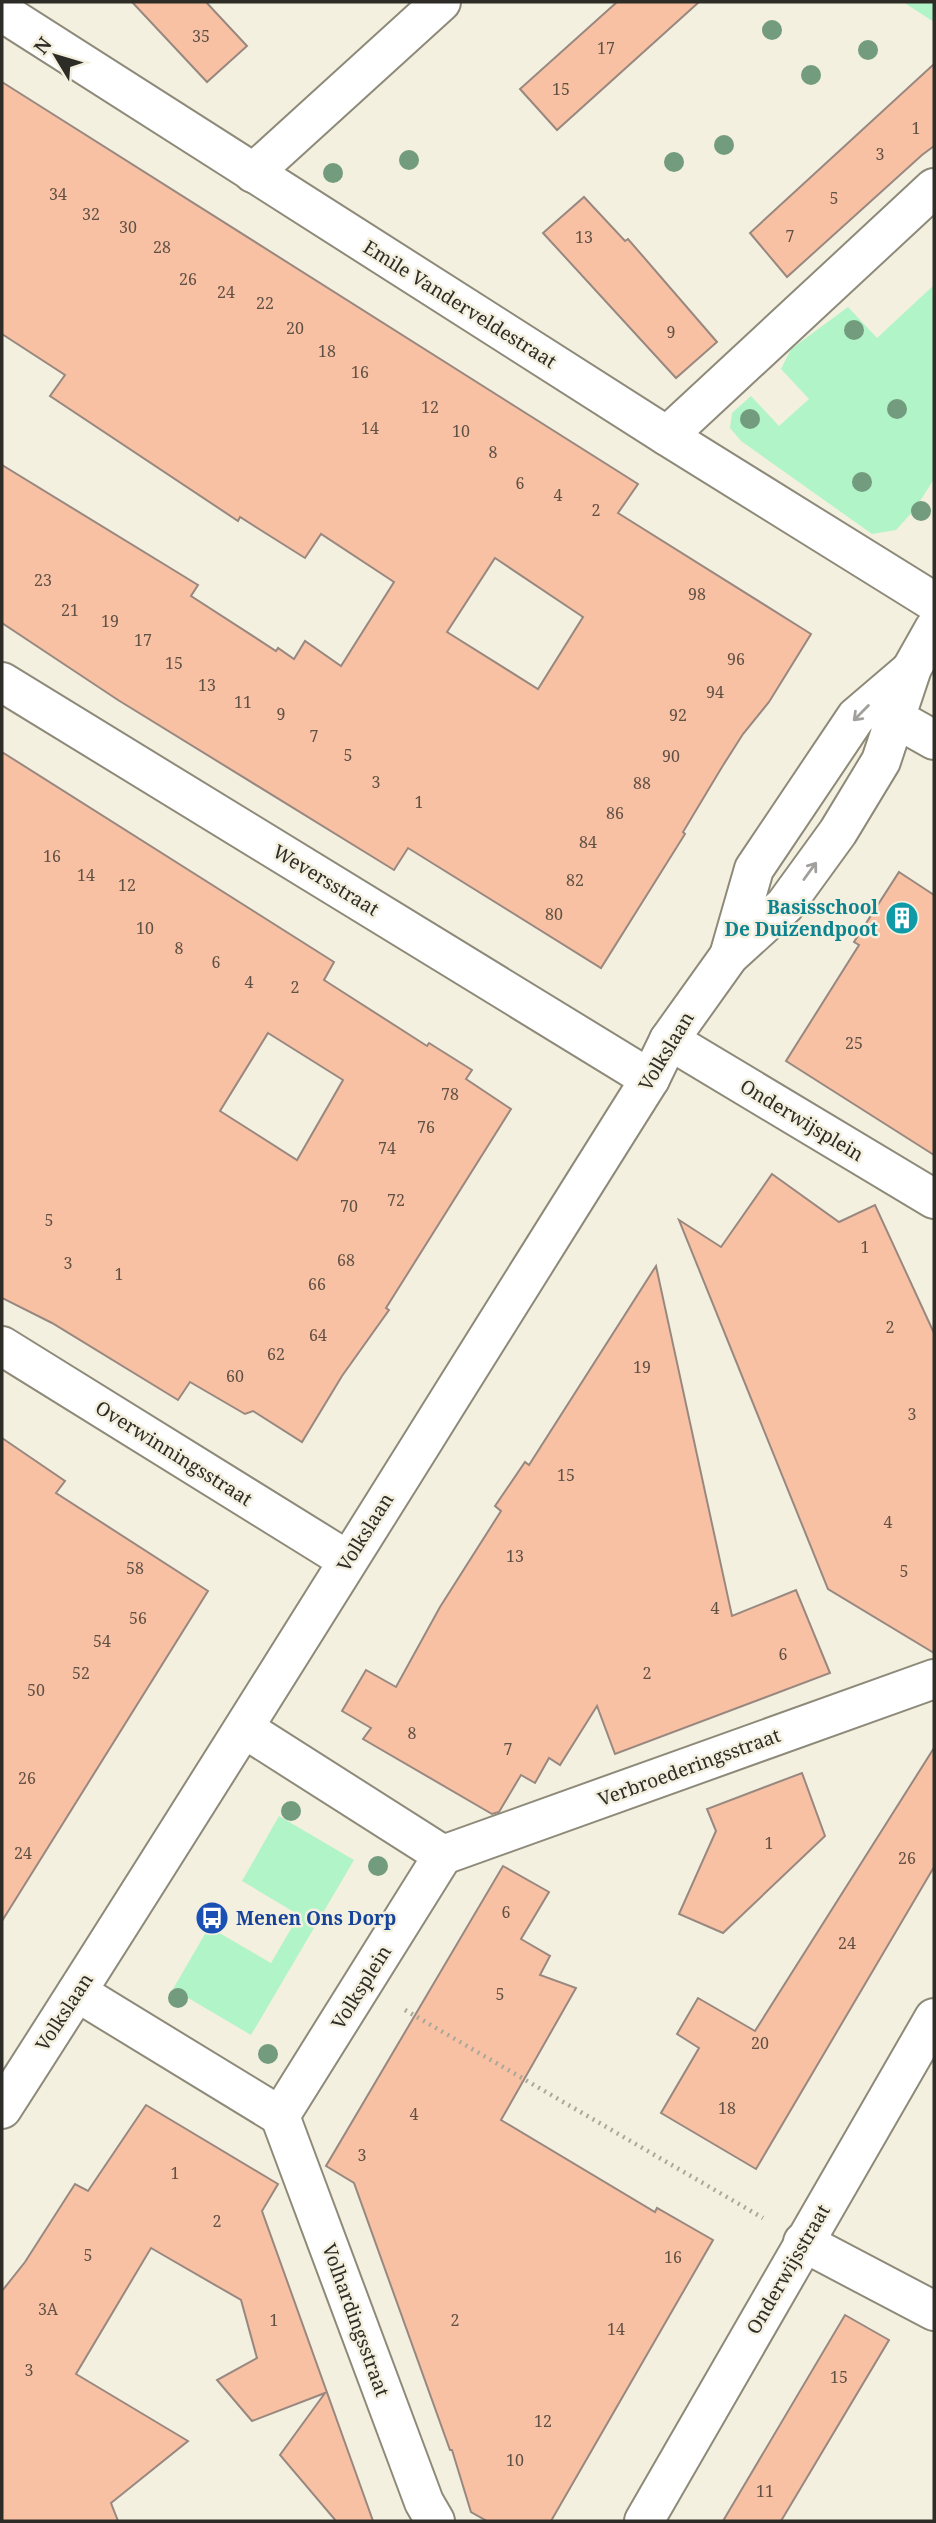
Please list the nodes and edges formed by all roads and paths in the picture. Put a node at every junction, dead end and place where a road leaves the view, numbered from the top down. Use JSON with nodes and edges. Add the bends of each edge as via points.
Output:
{"nodes":[{"id":1,"x":440,"y":2,"type":"edge"},
{"id":2,"x":2,"y":12,"type":"edge"},
{"id":3,"x":253,"y":173,"type":"junction"},
{"id":4,"x":934,"y":188,"type":"edge"},
{"id":5,"x":667,"y":436,"type":"junction"},
{"id":6,"x":934,"y":602,"type":"edge"},
{"id":7,"x":934,"y":629,"type":"edge"},
{"id":8,"x":912,"y":668,"type":"junction"},
{"id":9,"x":2,"y":682,"type":"edge"},
{"id":10,"x":895,"y":718,"type":"junction"},
{"id":11,"x":934,"y":740,"type":"edge"},
{"id":12,"x":729,"y":956,"type":"junction"},
{"id":13,"x":669,"y":1040,"type":"junction"},
{"id":14,"x":650,"y":1079,"type":"junction"},
{"id":15,"x":934,"y":1199,"type":"edge"},
{"id":16,"x":2,"y":1346,"type":"edge"},
{"id":17,"x":347,"y":1560,"type":"junction"},
{"id":18,"x":934,"y":1679,"type":"edge"},
{"id":19,"x":245,"y":1729,"type":"junction"},
{"id":20,"x":443,"y":1855,"type":"junction"},
{"id":21,"x":362,"y":1985,"type":"junction"},
{"id":22,"x":77,"y":1992,"type":"junction"},
{"id":23,"x":934,"y":2018,"type":"edge"},
{"id":24,"x":2,"y":2109,"type":"edge"},
{"id":25,"x":280,"y":2116,"type":"junction"},
{"id":26,"x":803,"y":2242,"type":"junction"},
{"id":27,"x":934,"y":2311,"type":"edge"},
{"id":28,"x":435,"y":2521,"type":"edge"},
{"id":29,"x":644,"y":2521,"type":"edge"}],
"edges":[{"from":1,"to":3,"type":"street"},
{"from":2,"to":3,"type":"street","name":"Emile Vanderveldestraat"},
{"from":3,"to":5,"type":"street","name":"Emile Vanderveldestraat"},
{"from":4,"to":5,"type":"street"},
{"from":5,"to":6,"type":"street","name":"Emile Vanderveldestraat"},
{"from":7,"to":8,"type":"street","name":"Volkslaan"},
{"from":8,"to":10,"type":"street","name":"Volkslaan"},
{"from":8,"to":12,"type":"street","name":"Volkslaan","one_way":true,"via":[[856,717],[754,869]]},
{"from":9,"to":14,"type":"street","name":"Weversstraat"},
{"from":10,"to":11,"type":"street"},
{"from":12,"to":10,"type":"street","name":"Volkslaan","one_way":true,"via":[[785,905],[838,832],[881,761]]},
{"from":12,"to":13,"type":"street","name":"Volkslaan"},
{"from":13,"to":14,"type":"street","name":"Volkslaan"},
{"from":13,"to":15,"type":"street","name":"Onderwijsplein"},
{"from":14,"to":17,"type":"street","name":"Volkslaan"},
{"from":16,"to":17,"type":"street","name":"Overwinningsstraat"},
{"from":17,"to":19,"type":"street","name":"Volkslaan"},
{"from":18,"to":20,"type":"street","name":"Verbroederingsstraat"},
{"from":19,"to":20,"type":"street"},
{"from":19,"to":22,"type":"street","name":"Volkslaan"},
{"from":20,"to":21,"type":"street","name":"Volksplein"},
{"from":21,"to":25,"type":"street","name":"Volksplein"},
{"from":21,"to":26,"type":"path"},
{"from":22,"to":24,"type":"street","name":"Volkslaan"},
{"from":22,"to":25,"type":"street"},
{"from":23,"to":26,"type":"street","name":"Onderwijsstraat"},
{"from":25,"to":28,"type":"street","name":"Volhardingsstraat"},
{"from":26,"to":27,"type":"street"},
{"from":26,"to":29,"type":"street","name":"Onderwijsstraat"}]}
